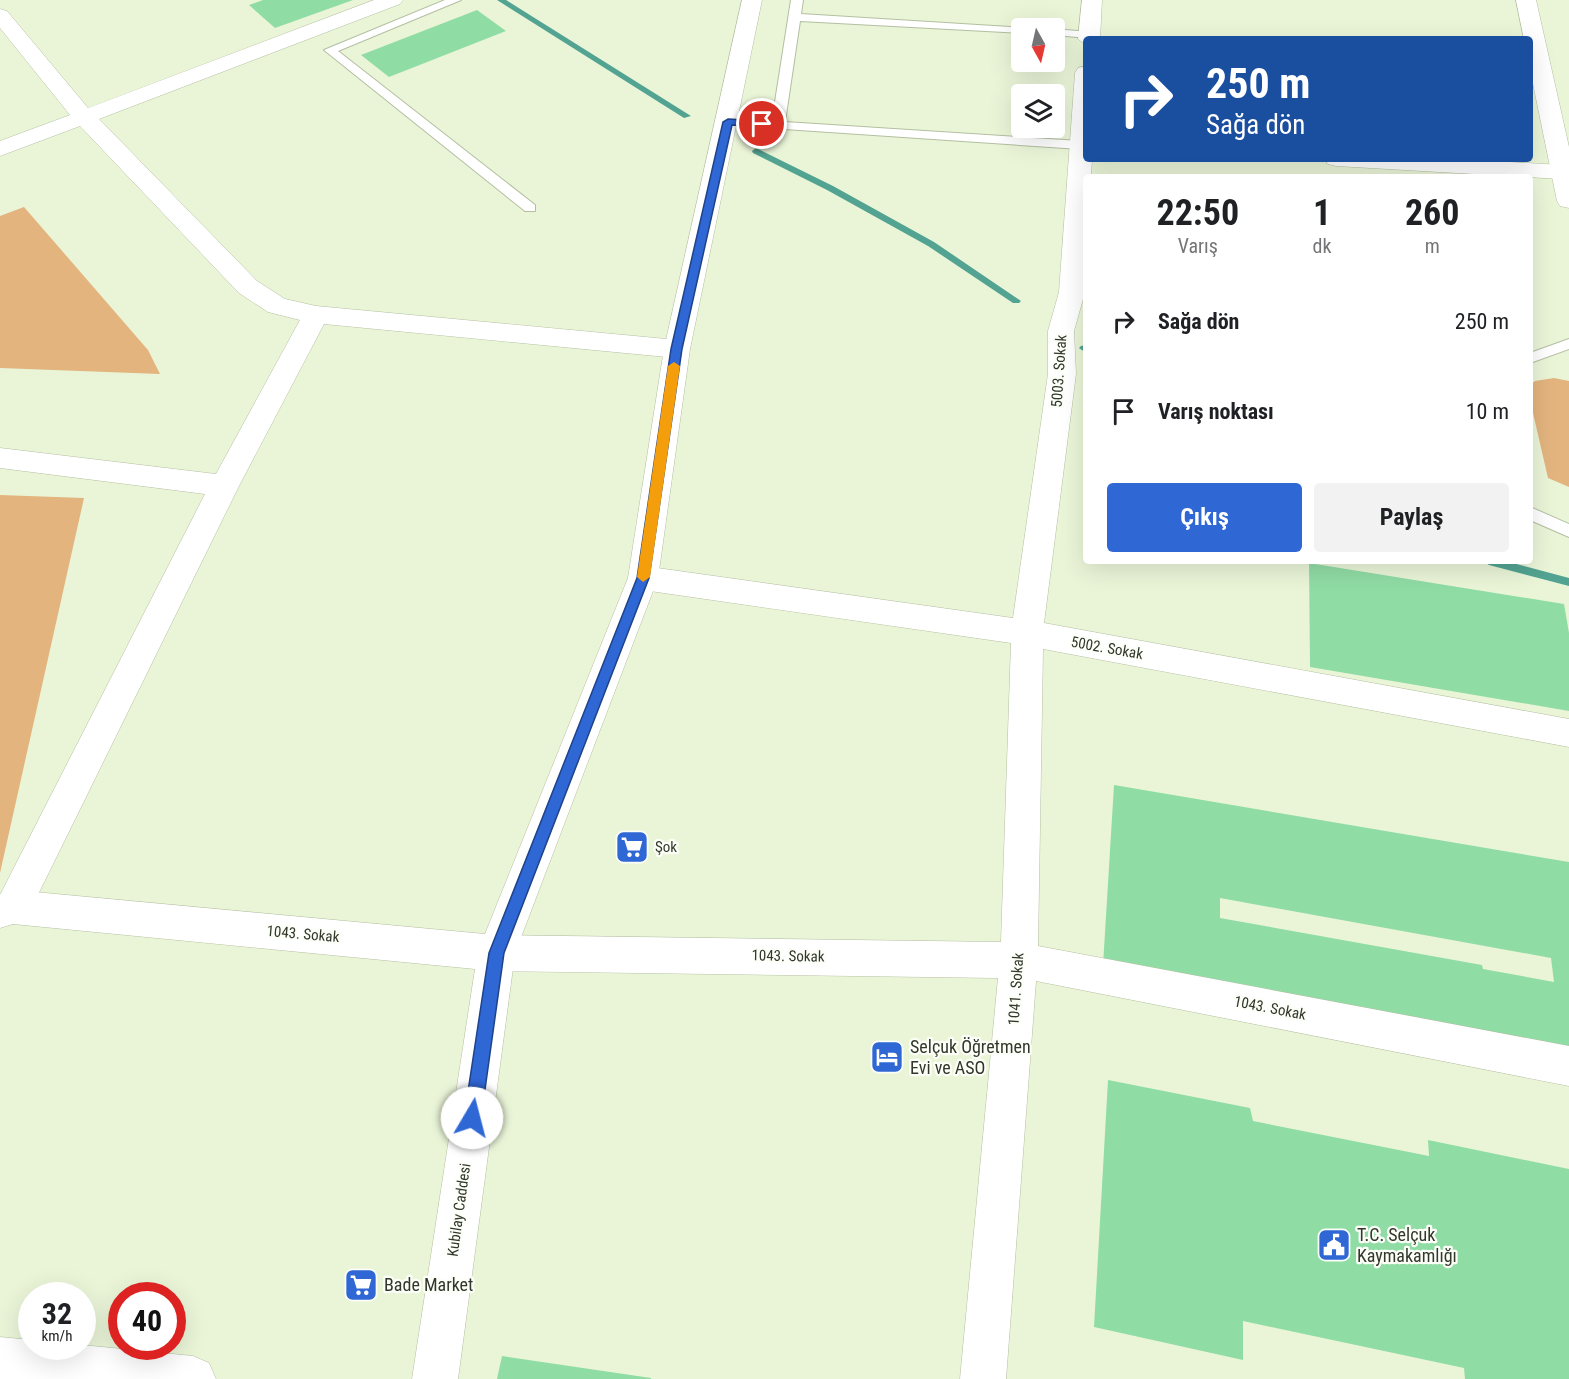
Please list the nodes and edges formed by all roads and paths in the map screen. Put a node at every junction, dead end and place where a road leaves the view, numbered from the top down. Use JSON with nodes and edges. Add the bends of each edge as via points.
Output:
{"nodes":[{"id":1,"x":393,"y":0,"type":"edge"},
{"id":2,"x":455,"y":0,"type":"edge"},
{"id":3,"x":752,"y":0,"type":"edge"},
{"id":4,"x":797,"y":0,"type":"edge"},
{"id":5,"x":1092,"y":0,"type":"edge"},
{"id":6,"x":1526,"y":0,"type":"edge"},
{"id":7,"x":0,"y":15,"type":"edge"},
{"id":8,"x":795,"y":17,"type":"junction"},
{"id":9,"x":1011,"y":29,"type":"edge"},
{"id":10,"x":1065,"y":34,"type":"edge"},
{"id":11,"x":1083,"y":36,"type":"edge"},
{"id":12,"x":1089,"y":36,"type":"edge"},
{"id":13,"x":83,"y":116,"type":"junction"},
{"id":14,"x":728,"y":122,"type":"junction"},
{"id":15,"x":778,"y":125,"type":"junction"},
{"id":16,"x":1083,"y":145,"type":"edge"},
{"id":17,"x":0,"y":149,"type":"edge"},
{"id":18,"x":1388,"y":162,"type":"edge"},
{"id":19,"x":1561,"y":172,"type":"junction"},
{"id":20,"x":1569,"y":201,"type":"edge"},
{"id":21,"x":530,"y":208,"type":"dead end"},
{"id":22,"x":316,"y":315,"type":"junction"},
{"id":23,"x":1569,"y":344,"type":"edge"},
{"id":24,"x":676,"y":349,"type":"junction"},
{"id":25,"x":1533,"y":357,"type":"edge"},
{"id":26,"x":0,"y":459,"type":"edge"},
{"id":27,"x":224,"y":486,"type":"junction"},
{"id":28,"x":1533,"y":514,"type":"edge"},
{"id":29,"x":1569,"y":531,"type":"edge"},
{"id":30,"x":643,"y":578,"type":"junction"},
{"id":31,"x":1027,"y":633,"type":"junction"},
{"id":32,"x":1569,"y":733,"type":"edge"},
{"id":33,"x":6,"y":909,"type":"edge"},
{"id":34,"x":496,"y":953,"type":"junction"},
{"id":35,"x":1019,"y":960,"type":"junction"},
{"id":36,"x":1569,"y":1066,"type":"edge"},
{"id":37,"x":0,"y":1360,"type":"edge"},
{"id":38,"x":193,"y":1379,"type":"edge"},
{"id":39,"x":435,"y":1379,"type":"edge"},
{"id":40,"x":983,"y":1379,"type":"edge"}],
"edges":[{"from":1,"to":13,"type":"main road"},
{"from":2,"to":21,"type":"lane","via":[[330,50]]},
{"from":3,"to":14,"type":"main road","name":"Kubilay Caddesi"},
{"from":4,"to":8,"type":"lane"},
{"from":5,"to":12,"type":"main road"},
{"from":6,"to":19,"type":"main road"},
{"from":7,"to":13,"type":"main road"},
{"from":8,"to":9,"type":"lane"},
{"from":8,"to":15,"type":"lane"},
{"from":10,"to":11,"type":"lane"},
{"from":13,"to":17,"type":"main road"},
{"from":13,"to":22,"type":"main road","via":[[248,287],[277,306]]},
{"from":14,"to":15,"type":"lane"},
{"from":14,"to":24,"type":"main road","name":"Kubilay Caddesi"},
{"from":15,"to":16,"type":"lane"},
{"from":16,"to":31,"type":"main road","name":"5003. Sokak","via":[[1072,292],[1061,331],[1062,374]]},
{"from":18,"to":19,"type":"main road"},
{"from":19,"to":20,"type":"main road"},
{"from":22,"to":24,"type":"main road"},
{"from":22,"to":27,"type":"main road"},
{"from":23,"to":25,"type":"lane"},
{"from":24,"to":30,"type":"main road","name":"Kubilay Caddesi"},
{"from":26,"to":27,"type":"main road"},
{"from":27,"to":33,"type":"main road"},
{"from":28,"to":29,"type":"lane"},
{"from":30,"to":31,"type":"main road","name":"5002. Sokak"},
{"from":30,"to":34,"type":"main road","name":"Kubilay Caddesi"},
{"from":31,"to":32,"type":"main road","name":"5002. Sokak"},
{"from":31,"to":35,"type":"main road","name":"1041. Sokak"},
{"from":33,"to":34,"type":"main road","name":"1043. Sokak"},
{"from":34,"to":35,"type":"main road","name":"1043. Sokak"},
{"from":34,"to":39,"type":"main road","name":"Kubilay Caddesi"},
{"from":35,"to":36,"type":"main road","name":"1043. Sokak"},
{"from":35,"to":40,"type":"main road","name":"1041. Sokak"},
{"from":37,"to":38,"type":"main road"}]}
